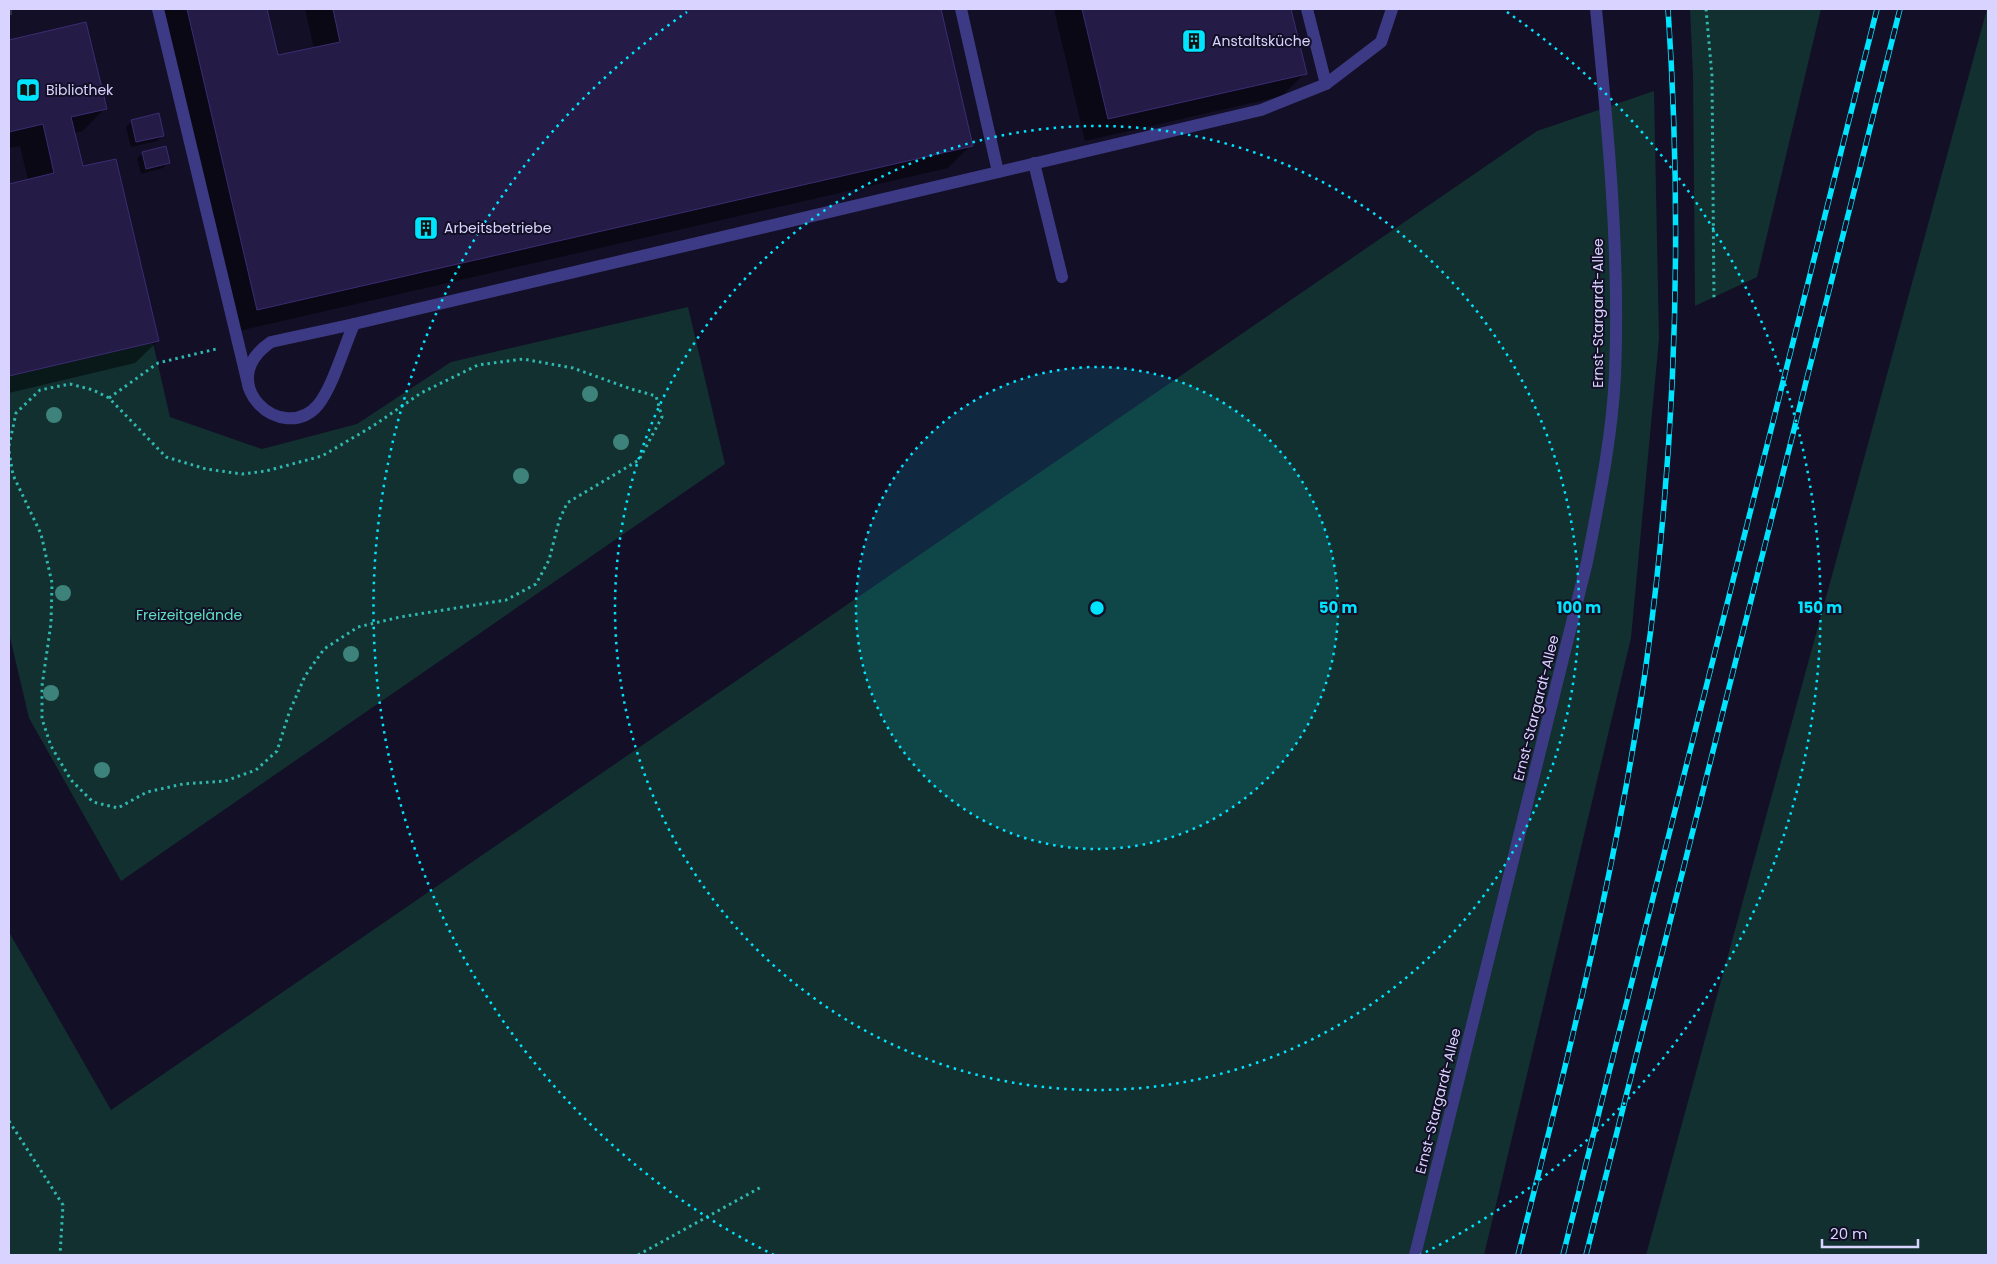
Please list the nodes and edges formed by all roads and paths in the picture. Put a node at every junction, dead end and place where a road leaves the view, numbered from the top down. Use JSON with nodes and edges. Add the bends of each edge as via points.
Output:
{"nodes":[{"id":1,"x":158,"y":9,"type":"edge"},
{"id":2,"x":961,"y":9,"type":"edge"},
{"id":3,"x":1307,"y":9,"type":"edge"},
{"id":4,"x":1392,"y":9,"type":"edge"},
{"id":5,"x":1596,"y":9,"type":"edge"},
{"id":6,"x":1706,"y":9,"type":"edge"},
{"id":7,"x":1326,"y":84,"type":"junction"},
{"id":8,"x":1034,"y":163,"type":"junction"},
{"id":9,"x":998,"y":172,"type":"junction"},
{"id":10,"x":1062,"y":277,"type":"dead end"},
{"id":11,"x":1714,"y":301,"type":"dead end"},
{"id":12,"x":354,"y":324,"type":"junction"},
{"id":13,"x":238,"y":343,"type":"junction"},
{"id":14,"x":249,"y":388,"type":"junction"},
{"id":15,"x":109,"y":398,"type":"junction"},
{"id":16,"x":9,"y":446,"type":"edge"},
{"id":17,"x":9,"y":451,"type":"edge"},
{"id":18,"x":9,"y":1121,"type":"edge"},
{"id":19,"x":764,"y":1186,"type":"dead end"},
{"id":20,"x":60,"y":1255,"type":"edge"},
{"id":21,"x":638,"y":1255,"type":"edge"},
{"id":22,"x":1415,"y":1255,"type":"edge"}],
"edges":[{"from":1,"to":13,"type":"street"},
{"from":2,"to":9,"type":"street"},
{"from":3,"to":7,"type":"street"},
{"from":4,"to":7,"type":"street","via":[[1381,42]]},
{"from":5,"to":22,"type":"street","name":"Ernst-Stargardt-Allee","via":[[1610,171],[1616,299],[1615,376],[1607,461],[1578,599]]},
{"from":6,"to":11,"type":"path","via":[[1712,76]]},
{"from":7,"to":8,"type":"street","via":[[1261,110]]},
{"from":8,"to":9,"type":"street"},
{"from":8,"to":10,"type":"street"},
{"from":9,"to":12,"type":"street"},
{"from":12,"to":14,"type":"street","via":[[271,342],[252,361],[248,374]]},
{"from":12,"to":14,"type":"street","via":[[325,395],[305,414],[291,418],[265,411]]},
{"from":13,"to":14,"type":"street"},
{"from":13,"to":15,"type":"path","via":[[158,363]]},
{"from":15,"to":16,"type":"path","via":[[70,384],[40,390],[16,413]]},
{"from":15,"to":17,"type":"path","via":[[166,458],[206,469],[242,474],[322,456],[421,392],[478,365],[523,359],[573,368],[656,396],[662,417],[638,460],[566,503],[549,560],[536,584],[506,600],[358,627],[324,648],[304,676],[277,751],[256,770],[225,781],[183,784],[147,792],[118,808],[93,802],[71,780],[51,746],[42,719],[52,583],[41,534],[13,475]]},
{"from":18,"to":20,"type":"path","via":[[62,1205]]},
{"from":19,"to":21,"type":"path"}]}
